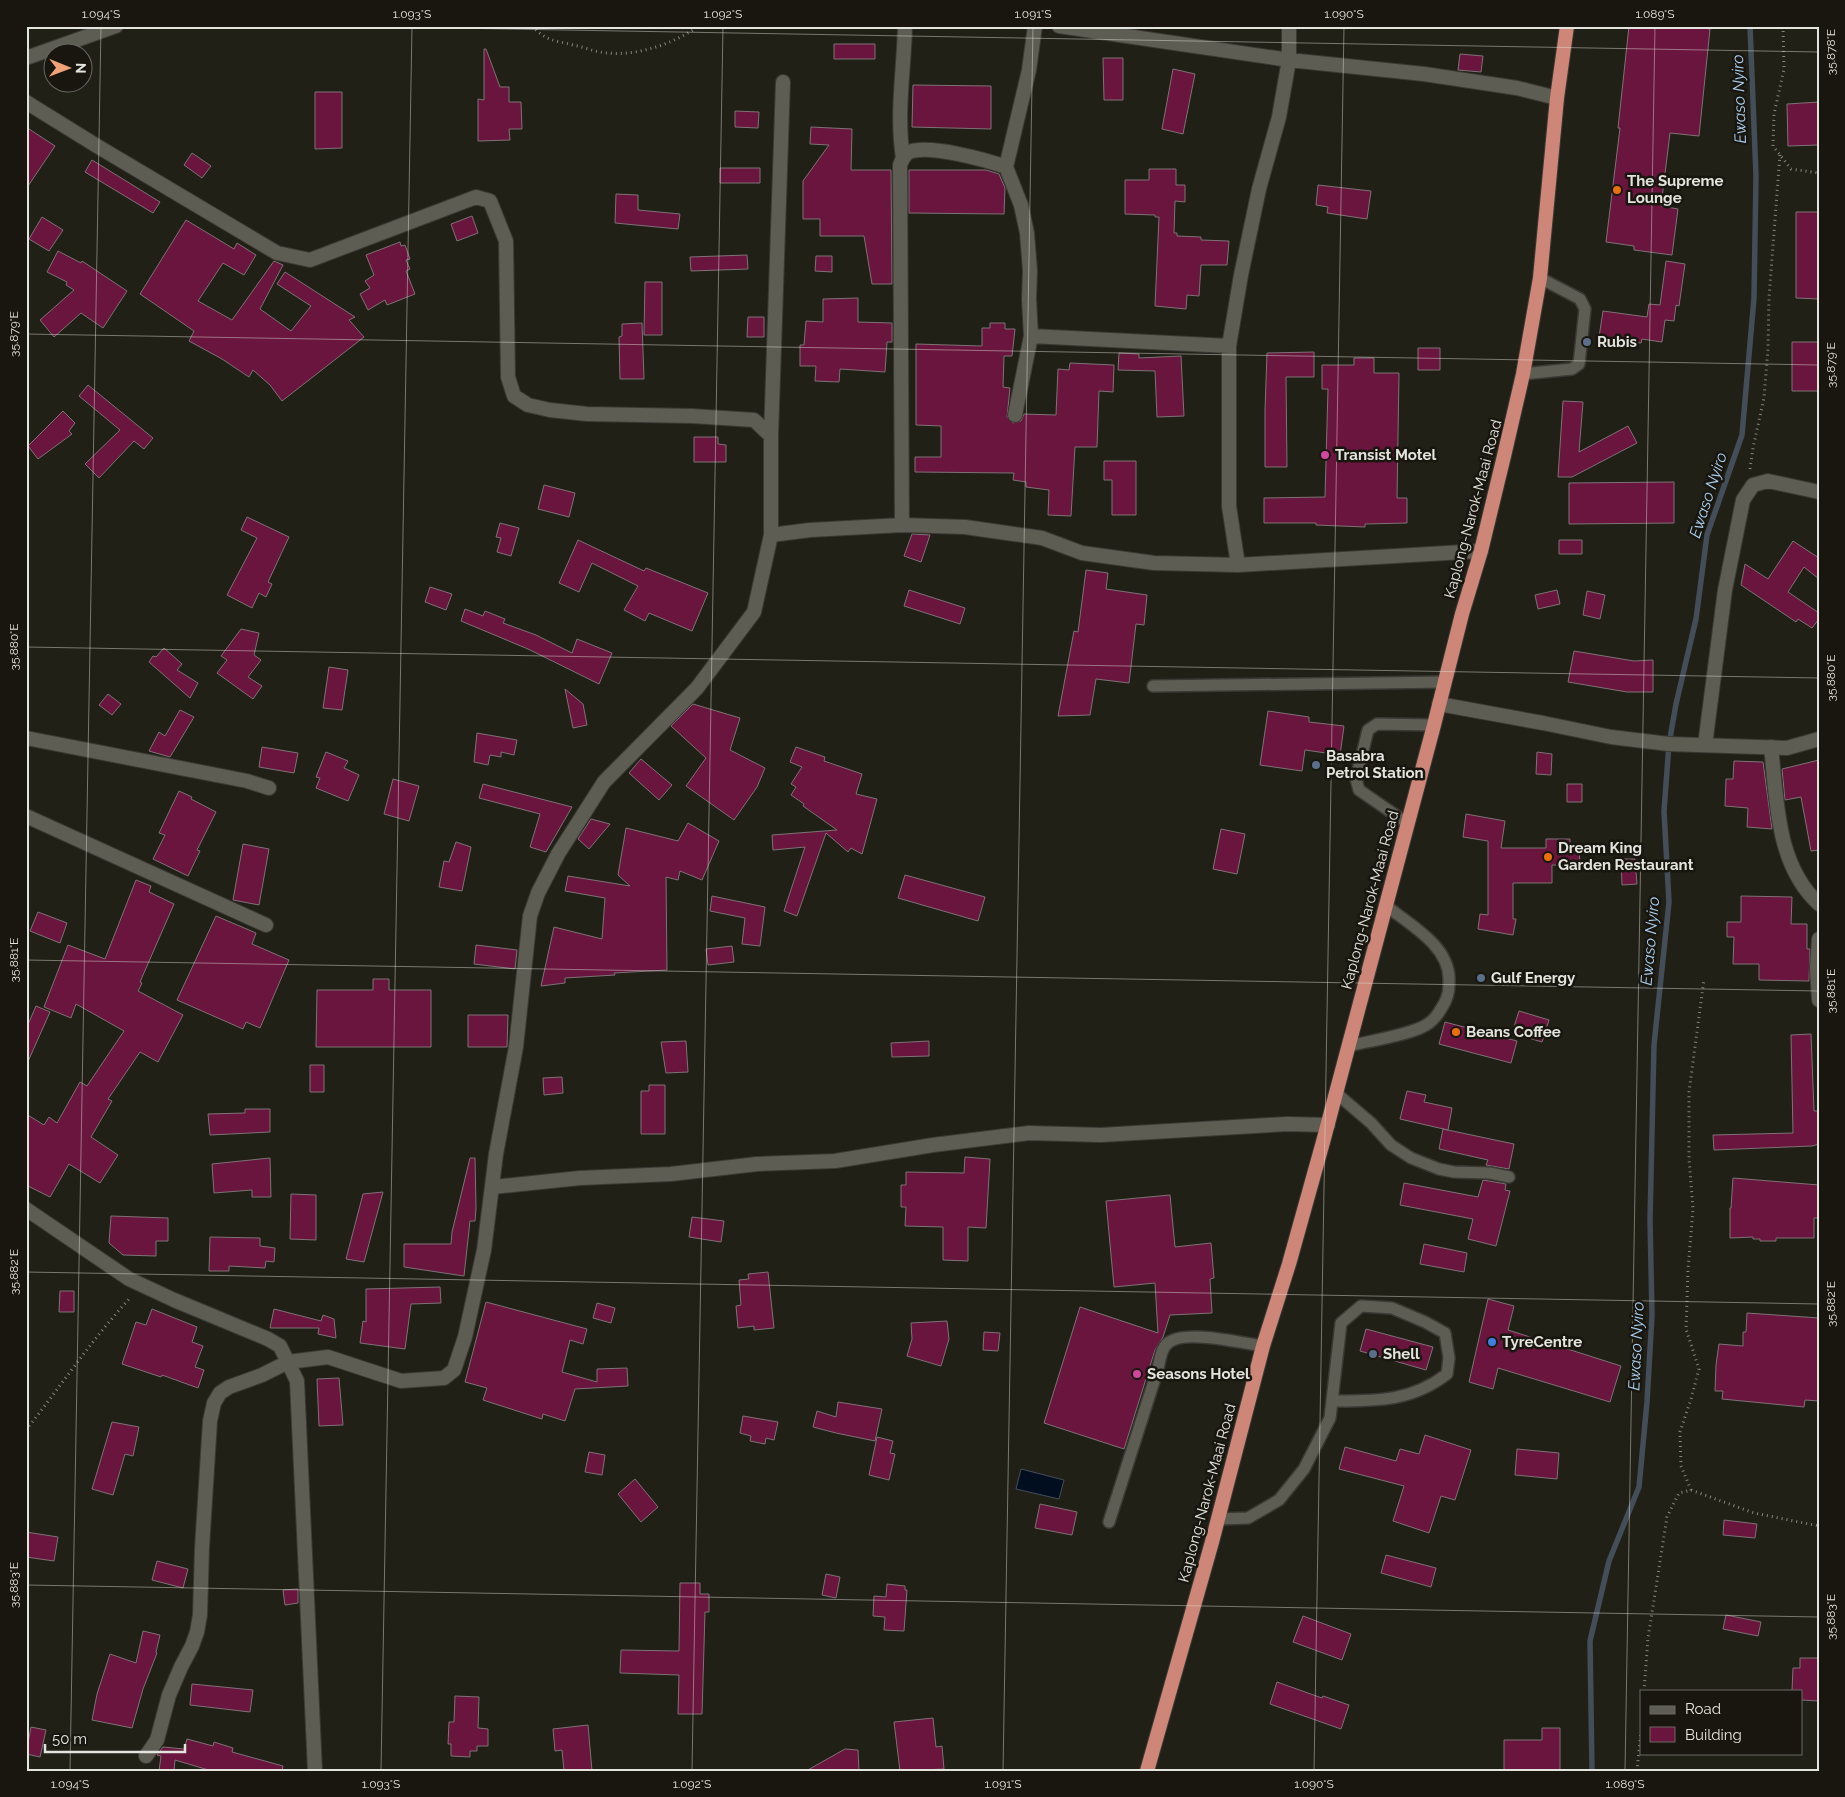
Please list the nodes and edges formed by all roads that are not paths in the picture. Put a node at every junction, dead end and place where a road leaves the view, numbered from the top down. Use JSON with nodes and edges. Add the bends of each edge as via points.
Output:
{"nodes":[{"id":1,"x":116,"y":26,"type":"edge"},
{"id":2,"x":905,"y":26,"type":"edge"},
{"id":3,"x":1035,"y":26,"type":"edge"},
{"id":4,"x":1058,"y":26,"type":"edge"},
{"id":5,"x":1289,"y":26,"type":"edge"},
{"id":6,"x":1567,"y":26,"type":"edge"},
{"id":7,"x":26,"y":58,"type":"edge"},
{"id":8,"x":1289,"y":60,"type":"junction"},
{"id":9,"x":783,"y":82,"type":"dead end"},
{"id":10,"x":1557,"y":98,"type":"junction"},
{"id":11,"x":26,"y":102,"type":"edge"},
{"id":12,"x":903,"y":158,"type":"junction"},
{"id":13,"x":1006,"y":167,"type":"junction"},
{"id":14,"x":1540,"y":278,"type":"junction"},
{"id":15,"x":1031,"y":336,"type":"junction"},
{"id":16,"x":1229,"y":346,"type":"junction"},
{"id":17,"x":1523,"y":374,"type":"junction"},
{"id":18,"x":1015,"y":416,"type":"dead end"},
{"id":19,"x":771,"y":436,"type":"junction"},
{"id":20,"x":1819,"y":492,"type":"edge"},
{"id":21,"x":902,"y":526,"type":"junction"},
{"id":22,"x":771,"y":535,"type":"junction"},
{"id":23,"x":1481,"y":551,"type":"junction"},
{"id":24,"x":1238,"y":566,"type":"junction"},
{"id":25,"x":1444,"y":682,"type":"junction"},
{"id":26,"x":1153,"y":686,"type":"dead end"},
{"id":27,"x":1439,"y":704,"type":"junction"},
{"id":28,"x":1434,"y":725,"type":"junction"},
{"id":29,"x":26,"y":738,"type":"edge"},
{"id":30,"x":1819,"y":739,"type":"edge"},
{"id":31,"x":1705,"y":745,"type":"junction"},
{"id":32,"x":1771,"y":746,"type":"junction"},
{"id":33,"x":269,"y":788,"type":"dead end"},
{"id":34,"x":26,"y":816,"type":"edge"},
{"id":35,"x":1408,"y":823,"type":"junction"},
{"id":36,"x":1819,"y":904,"type":"edge"},
{"id":37,"x":1385,"y":905,"type":"junction"},
{"id":38,"x":266,"y":925,"type":"dead end"},
{"id":39,"x":1819,"y":939,"type":"edge"},
{"id":40,"x":1819,"y":1000,"type":"edge"},
{"id":41,"x":1349,"y":1046,"type":"junction"},
{"id":42,"x":1336,"y":1093,"type":"junction"},
{"id":43,"x":1328,"y":1125,"type":"junction"},
{"id":44,"x":1509,"y":1177,"type":"dead end"},
{"id":45,"x":493,"y":1187,"type":"junction"},
{"id":46,"x":26,"y":1209,"type":"edge"},
{"id":47,"x":1263,"y":1346,"type":"junction"},
{"id":48,"x":288,"y":1362,"type":"junction"},
{"id":49,"x":1332,"y":1401,"type":"junction"},
{"id":50,"x":1218,"y":1518,"type":"junction"},
{"id":51,"x":1109,"y":1522,"type":"dead end"},
{"id":52,"x":146,"y":1756,"type":"dead end"},
{"id":53,"x":315,"y":1771,"type":"edge"},
{"id":54,"x":1147,"y":1771,"type":"edge"}],
"edges":[{"from":1,"to":7,"type":"street"},
{"from":2,"to":12,"type":"street","via":[[900,105]]},
{"from":3,"to":13,"type":"street","via":[[1029,70]]},
{"from":4,"to":8,"type":"street"},
{"from":5,"to":8,"type":"street"},
{"from":6,"to":10,"type":"highway","name":"Kaplong-Narok-Maai Road"},
{"from":8,"to":10,"type":"street","via":[[1452,78]]},
{"from":8,"to":16,"type":"street","via":[[1279,118],[1241,275]]},
{"from":9,"to":19,"type":"street"},
{"from":10,"to":14,"type":"highway","name":"Kaplong-Narok-Maai Road"},
{"from":11,"to":19,"type":"street","via":[[277,253],[310,260],[476,197],[490,201],[506,241],[508,378],[514,396],[528,405],[587,414],[754,420]]},
{"from":12,"to":13,"type":"street","via":[[908,153],[919,151],[947,153]]},
{"from":12,"to":21,"type":"street","via":[[900,165]]},
{"from":13,"to":15,"type":"street","via":[[1021,205],[1027,233]]},
{"from":14,"to":17,"type":"highway","name":"Kaplong-Narok-Maai Road"},
{"from":14,"to":17,"type":"lane","via":[[1580,299],[1585,309],[1579,364],[1572,369]]},
{"from":15,"to":16,"type":"street"},
{"from":15,"to":18,"type":"street"},
{"from":16,"to":24,"type":"street","via":[[1229,506]]},
{"from":17,"to":23,"type":"highway","name":"Kaplong-Narok-Maai Road"},
{"from":19,"to":22,"type":"street"},
{"from":20,"to":31,"type":"street","via":[[1768,482],[1753,485],[1743,500],[1728,572]]},
{"from":21,"to":22,"type":"street"},
{"from":21,"to":24,"type":"street","via":[[998,531],[1042,538],[1082,553],[1154,563]]},
{"from":22,"to":45,"type":"street","via":[[754,612],[697,688],[604,782],[558,854],[538,893],[530,916],[516,1047]]},
{"from":23,"to":24,"type":"street"},
{"from":23,"to":25,"type":"highway","name":"Kaplong-Narok-Maai Road"},
{"from":25,"to":26,"type":"lane"},
{"from":25,"to":27,"type":"highway","name":"Kaplong-Narok-Maai Road"},
{"from":27,"to":28,"type":"highway","name":"Kaplong-Narok-Maai Road"},
{"from":27,"to":31,"type":"street","via":[[1611,738]]},
{"from":28,"to":35,"type":"highway","name":"Kaplong-Narok-Maai Road"},
{"from":28,"to":35,"type":"lane","via":[[1377,724],[1368,730],[1356,779],[1359,790]]},
{"from":29,"to":33,"type":"street"},
{"from":30,"to":32,"type":"street","via":[[1787,748]]},
{"from":31,"to":32,"type":"street"},
{"from":32,"to":36,"type":"street","via":[[1781,832],[1797,877]]},
{"from":34,"to":38,"type":"street"},
{"from":35,"to":37,"type":"highway","name":"Kaplong-Narok-Maai Road"},
{"from":37,"to":41,"type":"highway","name":"Kaplong-Narok-Maai Road"},
{"from":37,"to":41,"type":"lane","via":[[1437,946],[1449,971],[1449,994],[1427,1025]]},
{"from":39,"to":40,"type":"street"},
{"from":41,"to":42,"type":"highway","name":"Kaplong-Narok-Maai Road"},
{"from":42,"to":43,"type":"highway","name":"Kaplong-Narok-Maai Road"},
{"from":42,"to":44,"type":"lane","via":[[1391,1145],[1411,1158],[1454,1172]]},
{"from":43,"to":45,"type":"street","via":[[1288,1124],[1101,1135],[1029,1132],[835,1161],[757,1164]]},
{"from":43,"to":47,"type":"highway","name":"Kaplong-Narok-Maai Road"},
{"from":45,"to":48,"type":"street","via":[[484,1250],[465,1337],[454,1370],[444,1378],[401,1381],[328,1356]]},
{"from":46,"to":48,"type":"street","via":[[129,1279],[280,1346]]},
{"from":47,"to":50,"type":"highway","name":"Kaplong-Narok-Maai Road"},
{"from":47,"to":51,"type":"lane","via":[[1195,1337],[1179,1338],[1163,1348]]},
{"from":48,"to":52,"type":"street","via":[[229,1387],[220,1392],[214,1403],[207,1453],[196,1632],[169,1695],[157,1740]]},
{"from":48,"to":53,"type":"street","via":[[297,1381]]},
{"from":49,"to":49,"type":"lane","via":[[1341,1323],[1361,1306],[1392,1308],[1445,1334],[1449,1358],[1447,1374],[1432,1385],[1400,1398]]},
{"from":49,"to":50,"type":"lane","via":[[1330,1418],[1304,1469],[1279,1500],[1248,1518]]},
{"from":50,"to":54,"type":"highway","name":"Kaplong-Narok-Maai Road"}]}
